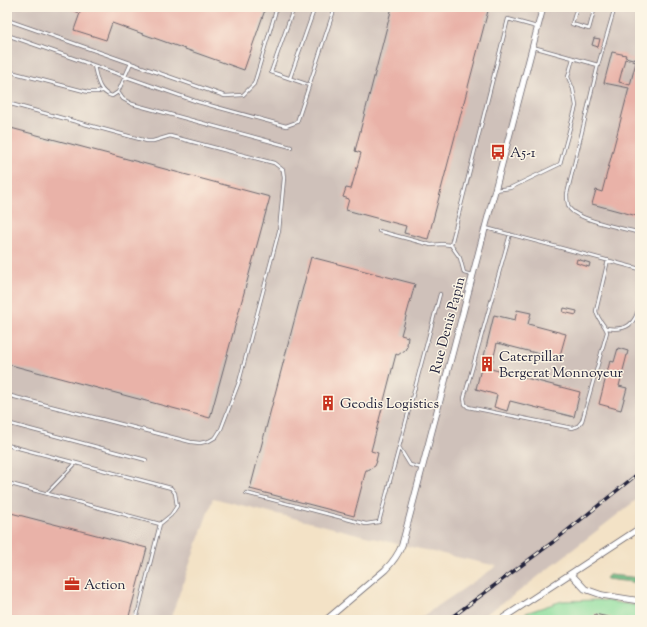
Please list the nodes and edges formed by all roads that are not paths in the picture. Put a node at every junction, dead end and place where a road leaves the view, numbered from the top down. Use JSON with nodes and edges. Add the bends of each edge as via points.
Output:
{"nodes":[{"id":1,"x":277,"y":7,"type":"edge"},
{"id":2,"x":294,"y":7,"type":"edge"},
{"id":3,"x":315,"y":7,"type":"edge"},
{"id":4,"x":326,"y":7,"type":"edge"},
{"id":5,"x":542,"y":7,"type":"edge"},
{"id":6,"x":577,"y":7,"type":"edge"},
{"id":7,"x":595,"y":7,"type":"edge"},
{"id":8,"x":615,"y":7,"type":"edge"},
{"id":9,"x":7,"y":20,"type":"edge"},
{"id":10,"x":537,"y":27,"type":"junction"},
{"id":11,"x":7,"y":36,"type":"edge"},
{"id":12,"x":532,"y":47,"type":"junction"},
{"id":13,"x":573,"y":58,"type":"junction"},
{"id":14,"x":131,"y":63,"type":"junction"},
{"id":15,"x":598,"y":65,"type":"junction"},
{"id":16,"x":94,"y":66,"type":"junction"},
{"id":17,"x":7,"y":71,"type":"edge"},
{"id":18,"x":125,"y":77,"type":"junction"},
{"id":19,"x":290,"y":78,"type":"junction"},
{"id":20,"x":309,"y":85,"type":"junction"},
{"id":21,"x":102,"y":91,"type":"junction"},
{"id":22,"x":118,"y":92,"type":"junction"},
{"id":23,"x":7,"y":103,"type":"edge"},
{"id":24,"x":292,"y":147,"type":"dead end"},
{"id":25,"x":495,"y":190,"type":"junction"},
{"id":26,"x":485,"y":227,"type":"junction"},
{"id":27,"x":380,"y":231,"type":"dead end"},
{"id":28,"x":640,"y":232,"type":"edge"},
{"id":29,"x":510,"y":234,"type":"junction"},
{"id":30,"x":452,"y":245,"type":"junction"},
{"id":31,"x":608,"y":260,"type":"junction"},
{"id":32,"x":640,"y":269,"type":"edge"},
{"id":33,"x":472,"y":275,"type":"junction"},
{"id":34,"x":440,"y":294,"type":"dead end"},
{"id":35,"x":640,"y":304,"type":"edge"},
{"id":36,"x":606,"y":328,"type":"junction"},
{"id":37,"x":7,"y":395,"type":"edge"},
{"id":38,"x":7,"y":423,"type":"edge"},
{"id":39,"x":7,"y":445,"type":"edge"},
{"id":40,"x":399,"y":447,"type":"junction"},
{"id":41,"x":146,"y":460,"type":"dead end"},
{"id":42,"x":76,"y":463,"type":"junction"},
{"id":43,"x":422,"y":468,"type":"junction"},
{"id":44,"x":7,"y":483,"type":"edge"},
{"id":45,"x":47,"y":493,"type":"junction"},
{"id":46,"x":246,"y":493,"type":"dead end"},
{"id":47,"x":160,"y":524,"type":"junction"},
{"id":48,"x":640,"y":528,"type":"edge"},
{"id":49,"x":571,"y":574,"type":"junction"},
{"id":50,"x":640,"y":601,"type":"edge"},
{"id":51,"x":136,"y":620,"type":"edge"},
{"id":52,"x":326,"y":620,"type":"edge"},
{"id":53,"x":500,"y":620,"type":"edge"}],
"edges":[{"from":1,"to":14,"type":"lane","via":[[254,84],[243,95],[225,96]]},
{"from":2,"to":19,"type":"lane","via":[[271,72]]},
{"from":3,"to":19,"type":"lane"},
{"from":4,"to":20,"type":"lane","via":[[334,10]]},
{"from":5,"to":10,"type":"street","name":"Rue Denis Papin"},
{"from":6,"to":7,"type":"lane","via":[[572,24],[589,29]]},
{"from":8,"to":15,"type":"lane"},
{"from":9,"to":14,"type":"lane"},
{"from":10,"to":12,"type":"street","name":"Rue Denis Papin"},
{"from":10,"to":30,"type":"lane","via":[[508,19]]},
{"from":11,"to":16,"type":"lane"},
{"from":12,"to":13,"type":"lane"},
{"from":12,"to":25,"type":"street","name":"Rue Denis Papin"},
{"from":13,"to":15,"type":"lane"},
{"from":13,"to":25,"type":"lane","via":[[568,77],[576,106],[560,164],[510,188]]},
{"from":14,"to":18,"type":"lane"},
{"from":15,"to":28,"type":"lane","via":[[567,201],[576,214]]},
{"from":16,"to":18,"type":"lane"},
{"from":16,"to":21,"type":"lane"},
{"from":17,"to":21,"type":"lane","via":[[88,92]]},
{"from":18,"to":20,"type":"lane","via":[[198,102],[286,126],[297,122]]},
{"from":18,"to":22,"type":"lane"},
{"from":19,"to":20,"type":"lane"},
{"from":21,"to":22,"type":"lane","via":[[112,96]]},
{"from":22,"to":24,"type":"lane","via":[[123,100],[132,104]]},
{"from":23,"to":37,"type":"lane","via":[[147,141],[170,136],[274,163],[283,170],[284,178],[279,231],[268,277],[239,382],[216,437],[209,442],[191,442]]},
{"from":25,"to":26,"type":"street","name":"Rue Denis Papin"},
{"from":26,"to":29,"type":"lane"},
{"from":26,"to":33,"type":"street","name":"Rue Denis Papin"},
{"from":27,"to":30,"type":"lane","via":[[431,246]]},
{"from":29,"to":31,"type":"lane"},
{"from":29,"to":36,"type":"lane","via":[[464,398],[468,407],[572,428],[578,426],[582,422]]},
{"from":30,"to":33,"type":"lane","via":[[460,258],[464,273]]},
{"from":31,"to":32,"type":"lane"},
{"from":31,"to":36,"type":"lane","via":[[596,311],[598,319]]},
{"from":33,"to":43,"type":"street","name":"Rue Denis Papin"},
{"from":34,"to":40,"type":"lane"},
{"from":35,"to":36,"type":"lane","via":[[630,325],[622,329]]},
{"from":38,"to":41,"type":"lane"},
{"from":39,"to":42,"type":"lane"},
{"from":40,"to":43,"type":"lane","via":[[410,465]]},
{"from":40,"to":46,"type":"lane","via":[[379,522],[366,524]]},
{"from":42,"to":45,"type":"lane"},
{"from":42,"to":47,"type":"lane","via":[[171,488],[175,493],[177,506],[171,516]]},
{"from":43,"to":52,"type":"street","name":"Rue Denis Papin","via":[[396,557],[385,570]]},
{"from":44,"to":45,"type":"lane"},
{"from":45,"to":47,"type":"lane"},
{"from":47,"to":51,"type":"lane"},
{"from":48,"to":49,"type":"street"},
{"from":49,"to":50,"type":"street","via":[[585,589],[602,595]]},
{"from":49,"to":53,"type":"street"}]}
